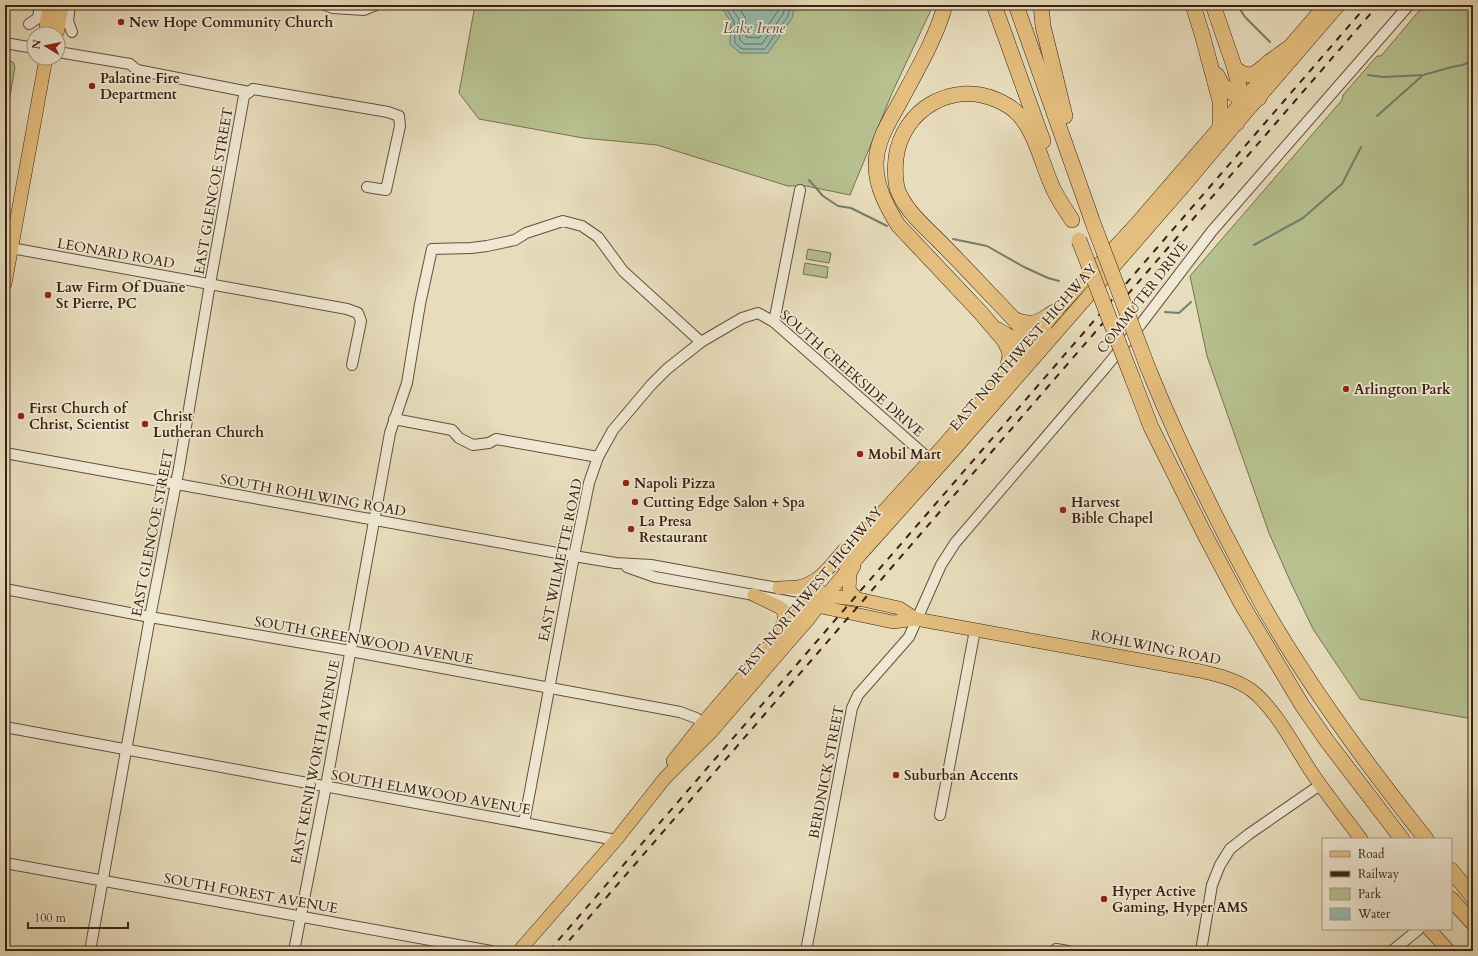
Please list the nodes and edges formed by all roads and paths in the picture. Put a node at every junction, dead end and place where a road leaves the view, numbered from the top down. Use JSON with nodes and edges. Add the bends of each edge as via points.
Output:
{"nodes":[{"id":1,"x":40,"y":5,"type":"edge"},
{"id":2,"x":50,"y":5,"type":"edge"},
{"id":3,"x":62,"y":5,"type":"edge"},
{"id":4,"x":70,"y":5,"type":"edge"},
{"id":5,"x":325,"y":5,"type":"edge"},
{"id":6,"x":376,"y":5,"type":"edge"},
{"id":7,"x":945,"y":5,"type":"edge"},
{"id":8,"x":994,"y":5,"type":"edge"},
{"id":9,"x":1016,"y":5,"type":"edge"},
{"id":10,"x":1041,"y":5,"type":"edge"},
{"id":11,"x":1193,"y":5,"type":"edge"},
{"id":12,"x":1213,"y":5,"type":"edge"},
{"id":13,"x":1324,"y":5,"type":"edge"},
{"id":14,"x":1339,"y":5,"type":"edge"},
{"id":15,"x":1409,"y":5,"type":"edge"},
{"id":16,"x":28,"y":24,"type":"dead end"},
{"id":17,"x":46,"y":26,"type":"edge"},
{"id":18,"x":59,"y":26,"type":"edge"},
{"id":19,"x":72,"y":32,"type":"dead end"},
{"id":20,"x":5,"y":43,"type":"edge"},
{"id":21,"x":26,"y":47,"type":"edge"},
{"id":22,"x":1287,"y":49,"type":"junction"},
{"id":23,"x":1207,"y":50,"type":"junction"},
{"id":24,"x":66,"y":53,"type":"edge"},
{"id":25,"x":45,"y":66,"type":"edge"},
{"id":26,"x":1234,"y":69,"type":"junction"},
{"id":27,"x":247,"y":94,"type":"junction"},
{"id":28,"x":1258,"y":98,"type":"junction"},
{"id":29,"x":1243,"y":101,"type":"junction"},
{"id":30,"x":1237,"y":123,"type":"junction"},
{"id":31,"x":1220,"y":125,"type":"junction"},
{"id":32,"x":367,"y":187,"type":"dead end"},
{"id":33,"x":800,"y":190,"type":"dead end"},
{"id":34,"x":1086,"y":198,"type":"junction"},
{"id":35,"x":1072,"y":220,"type":"junction"},
{"id":36,"x":12,"y":248,"type":"junction"},
{"id":37,"x":5,"y":284,"type":"edge"},
{"id":38,"x":210,"y":284,"type":"junction"},
{"id":39,"x":1056,"y":311,"type":"junction"},
{"id":40,"x":1016,"y":320,"type":"junction"},
{"id":41,"x":774,"y":322,"type":"junction"},
{"id":42,"x":995,"y":329,"type":"junction"},
{"id":43,"x":1052,"y":336,"type":"joint"},
{"id":44,"x":701,"y":342,"type":"junction"},
{"id":45,"x":1035,"y":347,"type":"junction"},
{"id":46,"x":352,"y":365,"type":"dead end"},
{"id":47,"x":1007,"y":370,"type":"junction"},
{"id":48,"x":394,"y":420,"type":"junction"},
{"id":49,"x":5,"y":453,"type":"edge"},
{"id":50,"x":598,"y":457,"type":"junction"},
{"id":51,"x":934,"y":463,"type":"junction"},
{"id":52,"x":176,"y":484,"type":"junction"},
{"id":53,"x":881,"y":514,"type":"junction"},
{"id":54,"x":374,"y":520,"type":"junction"},
{"id":55,"x":860,"y":555,"type":"junction"},
{"id":56,"x":574,"y":556,"type":"junction"},
{"id":57,"x":616,"y":563,"type":"junction"},
{"id":58,"x":779,"y":588,"type":"junction"},
{"id":59,"x":5,"y":589,"type":"edge"},
{"id":60,"x":754,"y":595,"type":"junction"},
{"id":61,"x":858,"y":600,"type":"junction"},
{"id":62,"x":817,"y":601,"type":"junction"},
{"id":63,"x":150,"y":617,"type":"junction"},
{"id":64,"x":916,"y":619,"type":"junction"},
{"id":65,"x":975,"y":630,"type":"junction"},
{"id":66,"x":775,"y":638,"type":"junction"},
{"id":67,"x":350,"y":651,"type":"junction"},
{"id":68,"x":549,"y":688,"type":"junction"},
{"id":69,"x":5,"y":727,"type":"edge"},
{"id":70,"x":707,"y":727,"type":"junction"},
{"id":71,"x":126,"y":750,"type":"junction"},
{"id":72,"x":1320,"y":785,"type":"junction"},
{"id":73,"x":326,"y":786,"type":"junction"},
{"id":74,"x":940,"y":815,"type":"dead end"},
{"id":75,"x":524,"y":823,"type":"junction"},
{"id":76,"x":1360,"y":838,"type":"edge"},
{"id":77,"x":1401,"y":838,"type":"edge"},
{"id":78,"x":1425,"y":838,"type":"edge"},
{"id":79,"x":616,"y":840,"type":"junction"},
{"id":80,"x":5,"y":864,"type":"edge"},
{"id":81,"x":1452,"y":871,"type":"edge"},
{"id":82,"x":102,"y":881,"type":"junction"},
{"id":83,"x":1473,"y":897,"type":"edge"},
{"id":84,"x":1452,"y":900,"type":"edge"},
{"id":85,"x":301,"y":917,"type":"junction"},
{"id":86,"x":1473,"y":923,"type":"edge"},
{"id":87,"x":1418,"y":930,"type":"edge"},
{"id":88,"x":1430,"y":930,"type":"edge"},
{"id":89,"x":1056,"y":949,"type":"dead end"},
{"id":90,"x":90,"y":951,"type":"edge"},
{"id":91,"x":294,"y":951,"type":"edge"},
{"id":92,"x":491,"y":951,"type":"edge"},
{"id":93,"x":519,"y":951,"type":"edge"},
{"id":94,"x":806,"y":951,"type":"edge"},
{"id":95,"x":1068,"y":951,"type":"edge"},
{"id":96,"x":1201,"y":951,"type":"edge"},
{"id":97,"x":1392,"y":951,"type":"edge"},
{"id":98,"x":1449,"y":951,"type":"edge"}],
"edges":[{"from":1,"to":16,"type":"street","via":[[38,18]]},
{"from":2,"to":17,"type":"main road"},
{"from":3,"to":18,"type":"main road"},
{"from":4,"to":19,"type":"street","via":[[68,21]]},
{"from":5,"to":6,"type":"street","via":[[364,10]]},
{"from":7,"to":42,"type":"highway","via":[[919,66],[882,136],[876,165],[878,182],[888,210],[898,225]]},
{"from":8,"to":35,"type":"highway"},
{"from":9,"to":34,"type":"highway"},
{"from":10,"to":34,"type":"highway","via":[[1046,39]]},
{"from":11,"to":23,"type":"highway"},
{"from":12,"to":26,"type":"highway"},
{"from":13,"to":22,"type":"main road","name":"EAST NORTHWEST HIGHWAY"},
{"from":14,"to":28,"type":"main road","name":"EAST NORTHWEST HIGHWAY"},
{"from":15,"to":64,"type":"street","name":"COMMUTER DRIVE","via":[[1212,231],[1105,368],[955,543],[941,565]]},
{"from":20,"to":21,"type":"street"},
{"from":22,"to":26,"type":"highway","via":[[1260,72],[1246,74]]},
{"from":22,"to":29,"type":"main road","name":"EAST NORTHWEST HIGHWAY"},
{"from":23,"to":29,"type":"highway","via":[[1222,85]]},
{"from":23,"to":31,"type":"highway","via":[[1220,101]]},
{"from":24,"to":27,"type":"street","via":[[130,64],[137,70]]},
{"from":25,"to":36,"type":"main road"},
{"from":26,"to":29,"type":"highway"},
{"from":27,"to":32,"type":"street","via":[[253,89],[399,116],[400,126],[386,190]]},
{"from":27,"to":38,"type":"street","name":"EAST GLENCOE STREET"},
{"from":28,"to":29,"type":"highway"},
{"from":28,"to":30,"type":"main road","name":"EAST NORTHWEST HIGHWAY"},
{"from":29,"to":30,"type":"highway"},
{"from":29,"to":31,"type":"main road","name":"EAST NORTHWEST HIGHWAY"},
{"from":30,"to":43,"type":"main road","name":"EAST NORTHWEST HIGHWAY"},
{"from":31,"to":39,"type":"main road","name":"EAST NORTHWEST HIGHWAY","via":[[1135,225]]},
{"from":33,"to":41,"type":"street"},
{"from":34,"to":78,"type":"highway","bridge":true,"via":[[1148,368],[1192,468],[1263,604],[1337,722]]},
{"from":35,"to":40,"type":"highway","via":[[1052,187],[1032,136],[1016,111],[1007,105],[981,94],[954,95],[930,105],[916,115],[905,128],[898,145],[895,176],[905,204]]},
{"from":35,"to":77,"type":"highway","bridge":true,"via":[[1151,427],[1195,517],[1241,603],[1302,706]]},
{"from":36,"to":37,"type":"main road"},
{"from":36,"to":38,"type":"street","name":"LEONARD ROAD"},
{"from":38,"to":46,"type":"street","name":"LEONARD ROAD","via":[[358,313],[361,321]]},
{"from":38,"to":52,"type":"street","name":"EAST GLENCOE STREET"},
{"from":39,"to":40,"type":"highway","via":[[1038,322],[1028,324]]},
{"from":39,"to":45,"type":"main road","name":"EAST NORTHWEST HIGHWAY"},
{"from":40,"to":45,"type":"highway"},
{"from":41,"to":44,"type":"street","name":"SOUTH CREEKSIDE DRIVE","via":[[758,313],[742,318]]},
{"from":41,"to":51,"type":"street","name":"SOUTH CREEKSIDE DRIVE"},
{"from":42,"to":45,"type":"highway","via":[[1014,340]]},
{"from":42,"to":47,"type":"highway","via":[[1009,350]]},
{"from":43,"to":45,"type":"highway"},
{"from":44,"to":48,"type":"street","name":"EAST KENILWORTH AVENUE","via":[[623,271],[598,237],[582,226],[562,222],[515,240],[487,246],[432,249],[407,383]]},
{"from":44,"to":50,"type":"street","name":"EAST WILMETTE ROAD","via":[[651,385],[613,430]]},
{"from":45,"to":47,"type":"main road","name":"EAST NORTHWEST HIGHWAY"},
{"from":45,"to":51,"type":"main road","name":"EAST NORTHWEST HIGHWAY"},
{"from":47,"to":51,"type":"main road","name":"EAST NORTHWEST HIGHWAY"},
{"from":48,"to":50,"type":"street","via":[[452,430],[459,438],[473,445],[489,443],[496,439]]},
{"from":48,"to":54,"type":"street","name":"EAST KENILWORTH AVENUE"},
{"from":49,"to":52,"type":"street","name":"SOUTH ROHLWING ROAD"},
{"from":50,"to":56,"type":"street","name":"EAST WILMETTE ROAD","via":[[589,483]]},
{"from":51,"to":53,"type":"main road","name":"EAST NORTHWEST HIGHWAY"},
{"from":51,"to":55,"type":"main road","name":"EAST NORTHWEST HIGHWAY"},
{"from":52,"to":54,"type":"street","name":"SOUTH ROHLWING ROAD"},
{"from":52,"to":63,"type":"street","name":"EAST GLENCOE STREET"},
{"from":53,"to":58,"type":"main road","via":[[871,519],[820,577],[798,587]]},
{"from":53,"to":62,"type":"main road","name":"EAST NORTHWEST HIGHWAY"},
{"from":54,"to":56,"type":"street","name":"SOUTH ROHLWING ROAD"},
{"from":54,"to":67,"type":"street","name":"EAST KENILWORTH AVENUE"},
{"from":55,"to":61,"type":"main road","via":[[848,581],[849,590]]},
{"from":55,"to":62,"type":"main road","name":"EAST NORTHWEST HIGHWAY"},
{"from":56,"to":57,"type":"street","name":"SOUTH ROHLWING ROAD"},
{"from":56,"to":68,"type":"street","name":"EAST WILMETTE ROAD"},
{"from":57,"to":58,"type":"street","name":"SOUTH ROHLWING ROAD","via":[[652,565]]},
{"from":57,"to":60,"type":"street","name":"SOUTH ROHLWING ROAD","via":[[655,577]]},
{"from":58,"to":62,"type":"street","name":"SOUTH ROHLWING ROAD"},
{"from":59,"to":63,"type":"street","name":"SOUTH GREENWOOD AVENUE"},
{"from":60,"to":62,"type":"street","name":"SOUTH ROHLWING ROAD"},
{"from":60,"to":66,"type":"main road","via":[[783,610],[785,620]]},
{"from":61,"to":62,"type":"main road","name":"ROHLWING ROAD"},
{"from":61,"to":64,"type":"main road","name":"ROHLWING ROAD","via":[[899,608]]},
{"from":62,"to":64,"type":"main road","name":"ROHLWING ROAD","via":[[893,622]]},
{"from":62,"to":66,"type":"main road","name":"EAST NORTHWEST HIGHWAY"},
{"from":62,"to":70,"type":"main road","name":"EAST NORTHWEST HIGHWAY","via":[[807,621]]},
{"from":63,"to":67,"type":"street","name":"SOUTH GREENWOOD AVENUE"},
{"from":63,"to":71,"type":"street","name":"EAST GLENCOE STREET"},
{"from":64,"to":65,"type":"main road","name":"ROHLWING ROAD"},
{"from":64,"to":94,"type":"street","name":"BERDNICK STREET","via":[[909,636],[858,695],[852,708]]},
{"from":65,"to":72,"type":"main road","name":"ROHLWING ROAD","via":[[1228,678],[1249,688],[1260,697]]},
{"from":65,"to":74,"type":"street"},
{"from":66,"to":70,"type":"main road","name":"EAST NORTHWEST HIGHWAY"},
{"from":67,"to":68,"type":"street","name":"SOUTH GREENWOOD AVENUE"},
{"from":67,"to":73,"type":"street","name":"EAST KENILWORTH AVENUE"},
{"from":68,"to":70,"type":"street","name":"SOUTH GREENWOOD AVENUE","via":[[680,712],[696,718]]},
{"from":68,"to":75,"type":"street","name":"EAST WILMETTE ROAD"},
{"from":69,"to":71,"type":"street","name":"SOUTH ELMWOOD AVENUE"},
{"from":70,"to":79,"type":"main road","name":"EAST NORTHWEST HIGHWAY","via":[[673,760],[665,778]]},
{"from":71,"to":73,"type":"street","name":"SOUTH ELMWOOD AVENUE"},
{"from":71,"to":82,"type":"street","name":"EAST GLENCOE STREET"},
{"from":72,"to":76,"type":"main road","name":"ROHLWING ROAD"},
{"from":72,"to":96,"type":"street","via":[[1230,849],[1212,885]]},
{"from":73,"to":75,"type":"street","name":"SOUTH ELMWOOD AVENUE"},
{"from":73,"to":85,"type":"street","name":"EAST KENILWORTH AVENUE"},
{"from":75,"to":79,"type":"street","name":"SOUTH ELMWOOD AVENUE"},
{"from":79,"to":93,"type":"main road","name":"EAST NORTHWEST HIGHWAY"},
{"from":80,"to":82,"type":"street","name":"SOUTH FOREST AVENUE"},
{"from":81,"to":83,"type":"highway"},
{"from":82,"to":85,"type":"street","name":"SOUTH FOREST AVENUE"},
{"from":82,"to":90,"type":"street","name":"EAST GLENCOE STREET"},
{"from":84,"to":86,"type":"highway"},
{"from":85,"to":91,"type":"street","name":"EAST KENILWORTH AVENUE"},
{"from":85,"to":92,"type":"street","name":"SOUTH FOREST AVENUE"},
{"from":87,"to":97,"type":"street"},
{"from":88,"to":98,"type":"main road"},
{"from":89,"to":95,"type":"street"}]}
